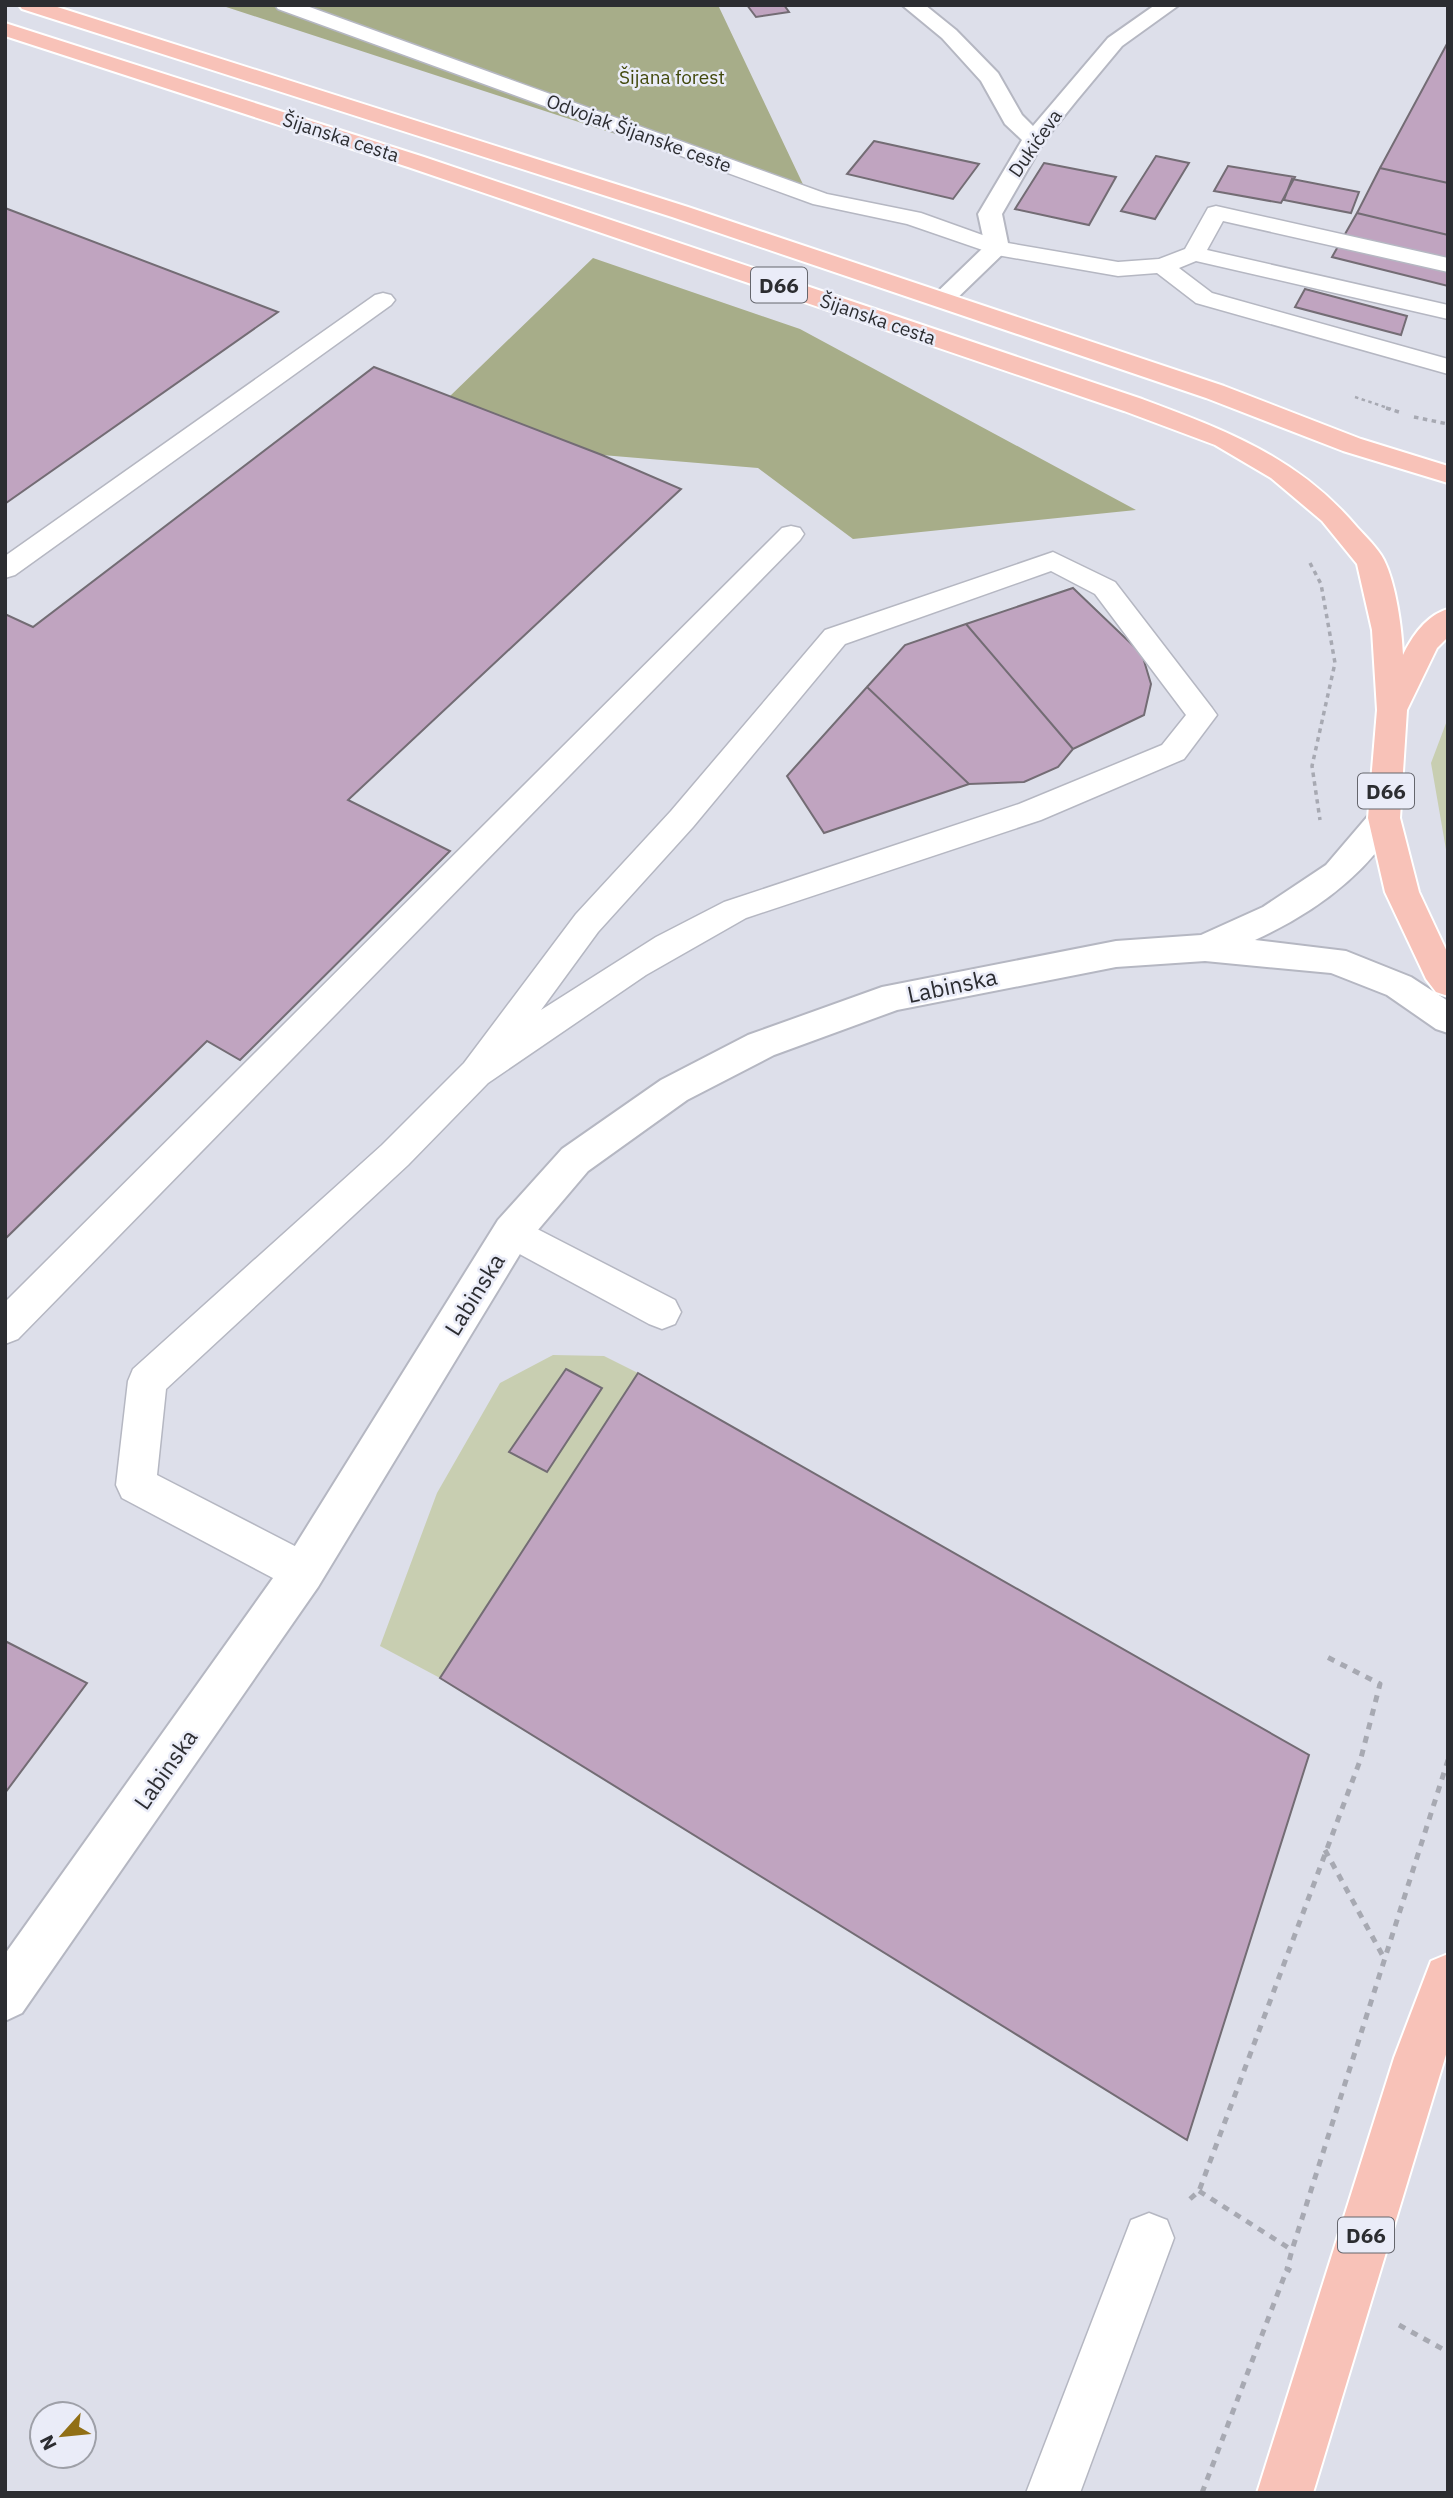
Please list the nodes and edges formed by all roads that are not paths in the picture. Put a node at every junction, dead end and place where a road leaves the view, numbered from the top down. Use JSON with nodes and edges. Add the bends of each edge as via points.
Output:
{"nodes":[{"id":1,"x":29,"y":5,"type":"edge"},
{"id":2,"x":285,"y":5,"type":"edge"},
{"id":3,"x":912,"y":5,"type":"edge"},
{"id":4,"x":1170,"y":5,"type":"edge"},
{"id":5,"x":5,"y":29,"type":"edge"},
{"id":6,"x":1034,"y":139,"type":"junction"},
{"id":7,"x":997,"y":248,"type":"junction"},
{"id":8,"x":1194,"y":254,"type":"junction"},
{"id":9,"x":1448,"y":265,"type":"edge"},
{"id":10,"x":1162,"y":266,"type":"junction"},
{"id":11,"x":383,"y":300,"type":"dead end"},
{"id":12,"x":941,"y":300,"type":"junction"},
{"id":13,"x":1448,"y":312,"type":"edge"},
{"id":14,"x":1448,"y":367,"type":"edge"},
{"id":15,"x":1215,"y":392,"type":"junction"},
{"id":16,"x":1448,"y":448,"type":"edge"},
{"id":17,"x":1448,"y":475,"type":"edge"},
{"id":18,"x":791,"y":534,"type":"dead end"},
{"id":19,"x":5,"y":569,"type":"edge"},
{"id":20,"x":1448,"y":619,"type":"edge"},
{"id":21,"x":1392,"y":710,"type":"junction"},
{"id":22,"x":1384,"y":818,"type":"junction"},
{"id":23,"x":1205,"y":948,"type":"junction"},
{"id":24,"x":1448,"y":983,"type":"edge"},
{"id":25,"x":1448,"y":1019,"type":"edge"},
{"id":26,"x":476,"y":1073,"type":"junction"},
{"id":27,"x":512,"y":1232,"type":"junction"},
{"id":28,"x":662,"y":1312,"type":"dead end"},
{"id":29,"x":5,"y":1327,"type":"edge"},
{"id":30,"x":303,"y":1572,"type":"junction"},
{"id":31,"x":1448,"y":1978,"type":"edge"},
{"id":32,"x":5,"y":1996,"type":"edge"},
{"id":33,"x":1149,"y":2238,"type":"road end"},
{"id":34,"x":1053,"y":2493,"type":"edge"},
{"id":35,"x":1285,"y":2493,"type":"edge"}],
"edges":[{"from":1,"to":12,"type":"main road","name":"Šijanska cesta","number":"D66"},
{"from":2,"to":7,"type":"lane","name":"Odvojak Šijanske ceste","via":[[821,199],[914,218]]},
{"from":3,"to":6,"type":"street","via":[[949,34],[982,69],[1013,119]]},
{"from":4,"to":6,"type":"street","name":"Dukićeva","via":[[1115,42]]},
{"from":5,"to":21,"type":"main road","name":"Šijanska cesta","number":"D66","via":[[416,162],[1224,439],[1281,472],[1332,515],[1371,562],[1387,630]]},
{"from":6,"to":7,"type":"street","name":"Dukićeva","via":[[990,214]]},
{"from":7,"to":10,"type":"lane","name":"Odvojak Šijanske ceste","via":[[1118,269]]},
{"from":7,"to":12,"type":"street"},
{"from":8,"to":9,"type":"lane","via":[[1216,214]]},
{"from":8,"to":10,"type":"lane","name":"Odvojak Šijanske ceste"},
{"from":8,"to":13,"type":"lane"},
{"from":10,"to":14,"type":"lane","via":[[1204,298]]},
{"from":11,"to":19,"type":"lane"},
{"from":12,"to":15,"type":"main road","name":"Šijanska cesta","number":"D66"},
{"from":15,"to":16,"type":"main road","via":[[1285,399],[1414,442]]},
{"from":15,"to":17,"type":"main road","name":"Šijanska cesta","number":"D66","via":[[1352,445]]},
{"from":18,"to":29,"type":"lane"},
{"from":20,"to":21,"type":"main road","number":"D66","via":[[1424,643]]},
{"from":21,"to":22,"type":"main road","number":"D66"},
{"from":22,"to":23,"type":"street","name":"Labinska","via":[[1338,874],[1275,916]]},
{"from":22,"to":24,"type":"main road","number":"D66","via":[[1402,892]]},
{"from":23,"to":25,"type":"street","name":"Labinska","via":[[1334,960],[1399,986]]},
{"from":23,"to":27,"type":"street","name":"Labinska","via":[[1116,954],[894,997],[761,1045],[674,1090],[575,1160]]},
{"from":26,"to":26,"type":"lane","via":[[598,988],[702,926],[1030,812],[1173,752],[1202,715],[1105,588],[1053,561],[835,637],[682,819],[587,922]]},
{"from":26,"to":30,"type":"lane","via":[[395,1155],[147,1381],[136,1485]]},
{"from":27,"to":28,"type":"lane"},
{"from":27,"to":30,"type":"street","name":"Labinska"},
{"from":30,"to":32,"type":"street","name":"Labinska"},
{"from":31,"to":35,"type":"main road","number":"D66","via":[[1419,2058]]},
{"from":33,"to":34,"type":"lane"}]}
